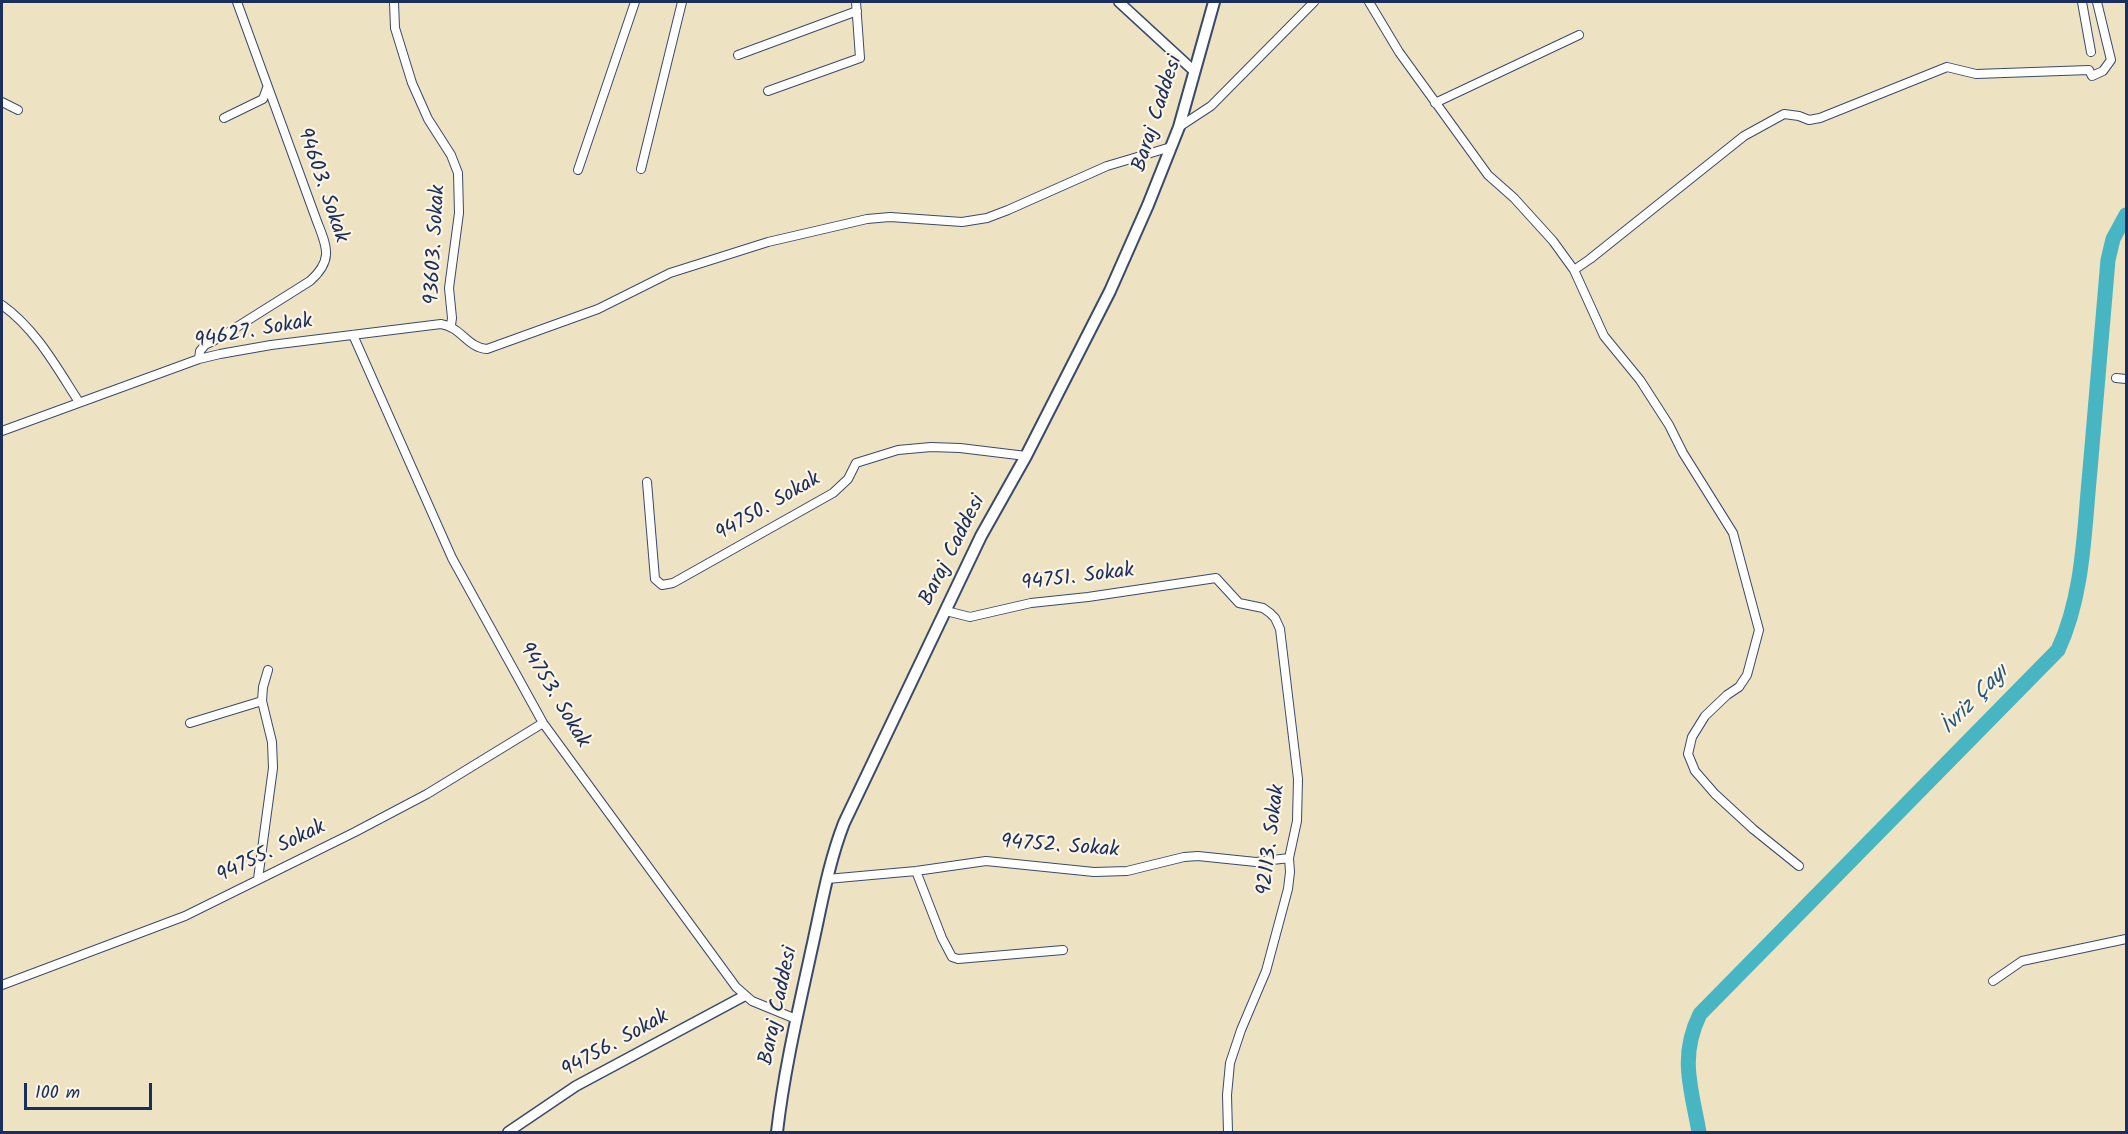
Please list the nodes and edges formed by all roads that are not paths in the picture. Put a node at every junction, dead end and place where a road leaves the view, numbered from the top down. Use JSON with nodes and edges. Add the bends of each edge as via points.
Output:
{"nodes":[{"id":1,"x":237,"y":2,"type":"edge"},
{"id":2,"x":394,"y":2,"type":"edge"},
{"id":3,"x":635,"y":2,"type":"edge"},
{"id":4,"x":682,"y":2,"type":"edge"},
{"id":5,"x":856,"y":2,"type":"edge"},
{"id":6,"x":1119,"y":2,"type":"edge"},
{"id":7,"x":1214,"y":2,"type":"edge"},
{"id":8,"x":1314,"y":2,"type":"edge"},
{"id":9,"x":1369,"y":2,"type":"edge"},
{"id":10,"x":2082,"y":2,"type":"edge"},
{"id":11,"x":2097,"y":2,"type":"edge"},
{"id":12,"x":856,"y":11,"type":"junction"},
{"id":13,"x":1579,"y":35,"type":"dead end"},
{"id":14,"x":2091,"y":52,"type":"dead end"},
{"id":15,"x":738,"y":54,"type":"dead end"},
{"id":16,"x":1194,"y":71,"type":"junction"},
{"id":17,"x":267,"y":87,"type":"junction"},
{"id":18,"x":768,"y":91,"type":"dead end"},
{"id":19,"x":2,"y":102,"type":"edge"},
{"id":20,"x":1436,"y":103,"type":"junction"},
{"id":21,"x":18,"y":110,"type":"dead end"},
{"id":22,"x":224,"y":118,"type":"dead end"},
{"id":23,"x":1179,"y":128,"type":"junction"},
{"id":24,"x":1172,"y":147,"type":"junction"},
{"id":25,"x":641,"y":169,"type":"dead end"},
{"id":26,"x":578,"y":170,"type":"dead end"},
{"id":27,"x":1574,"y":270,"type":"junction"},
{"id":28,"x":2,"y":305,"type":"edge"},
{"id":29,"x":451,"y":326,"type":"junction"},
{"id":30,"x":353,"y":334,"type":"junction"},
{"id":31,"x":199,"y":360,"type":"junction"},
{"id":32,"x":2116,"y":378,"type":"dead end"},
{"id":33,"x":2127,"y":379,"type":"edge"},
{"id":34,"x":79,"y":402,"type":"junction"},
{"id":35,"x":2,"y":431,"type":"edge"},
{"id":36,"x":1026,"y":456,"type":"junction"},
{"id":37,"x":647,"y":482,"type":"dead end"},
{"id":38,"x":1216,"y":578,"type":"joint"},
{"id":39,"x":946,"y":611,"type":"junction"},
{"id":40,"x":268,"y":670,"type":"dead end"},
{"id":41,"x":262,"y":701,"type":"junction"},
{"id":42,"x":190,"y":723,"type":"dead end"},
{"id":43,"x":543,"y":723,"type":"junction"},
{"id":44,"x":1289,"y":858,"type":"junction"},
{"id":45,"x":1800,"y":866,"type":"dead end"},
{"id":46,"x":916,"y":871,"type":"junction"},
{"id":47,"x":258,"y":879,"type":"junction"},
{"id":48,"x":827,"y":879,"type":"junction"},
{"id":49,"x":2127,"y":939,"type":"edge"},
{"id":50,"x":1063,"y":950,"type":"dead end"},
{"id":51,"x":1993,"y":981,"type":"dead end"},
{"id":52,"x":2,"y":985,"type":"edge"},
{"id":53,"x":744,"y":996,"type":"junction"},
{"id":54,"x":796,"y":1019,"type":"junction"},
{"id":55,"x":508,"y":1132,"type":"edge"},
{"id":56,"x":777,"y":1132,"type":"edge"},
{"id":57,"x":1228,"y":1132,"type":"edge"}],
"edges":[{"from":1,"to":17,"type":"street","name":"94603. Sokak"},
{"from":2,"to":29,"type":"street","name":"93603. Sokak","via":[[394,28],[412,83],[458,173],[459,213],[449,288]]},
{"from":3,"to":26,"type":"street"},
{"from":4,"to":25,"type":"street"},
{"from":5,"to":12,"type":"street"},
{"from":6,"to":16,"type":"street"},
{"from":7,"to":16,"type":"main road","name":"Baraj Caddesi"},
{"from":8,"to":23,"type":"street","via":[[1211,106]]},
{"from":9,"to":20,"type":"street"},
{"from":10,"to":14,"type":"street"},
{"from":11,"to":27,"type":"street","via":[[2111,60],[2103,71],[2092,76],[2089,70],[1976,74],[1947,67],[1820,118],[1809,120],[1784,114],[1744,136]]},
{"from":12,"to":15,"type":"street"},
{"from":12,"to":18,"type":"street","via":[[860,58]]},
{"from":13,"to":20,"type":"street"},
{"from":16,"to":23,"type":"main road","name":"Baraj Caddesi"},
{"from":17,"to":22,"type":"street","via":[[263,99]]},
{"from":17,"to":31,"type":"street","name":"94603. Sokak","via":[[321,231],[325,263],[310,281],[205,345]]},
{"from":19,"to":21,"type":"street"},
{"from":20,"to":27,"type":"street","via":[[1488,175],[1547,234]]},
{"from":23,"to":24,"type":"main road","name":"Baraj Caddesi"},
{"from":24,"to":29,"type":"street","via":[[1107,166],[987,218],[962,222],[867,219],[768,242],[670,273],[598,309],[496,347],[480,349]]},
{"from":24,"to":36,"type":"main road","name":"Baraj Caddesi","via":[[1110,291]]},
{"from":27,"to":45,"type":"street","via":[[1604,336],[1640,380],[1733,533],[1754,607],[1759,630],[1747,675],[1705,716],[1692,737],[1688,754],[1695,771],[1715,794]]},
{"from":28,"to":34,"type":"street","via":[[39,342]]},
{"from":29,"to":30,"type":"street","name":"94627. Sokak","via":[[428,324]]},
{"from":30,"to":31,"type":"street","name":"94627. Sokak"},
{"from":30,"to":43,"type":"street","name":"94753. Sokak","via":[[452,558]]},
{"from":31,"to":34,"type":"street","name":"94627. Sokak"},
{"from":32,"to":33,"type":"street"},
{"from":34,"to":35,"type":"street","name":"94627. Sokak"},
{"from":36,"to":37,"type":"street","name":"94750. Sokak","via":[[931,447],[898,450],[861,460],[833,494],[673,583],[662,585],[654,573]]},
{"from":36,"to":39,"type":"main road","name":"Baraj Caddesi","via":[[981,536]]},
{"from":38,"to":39,"type":"street","name":"94751. Sokak","via":[[1032,603],[970,617]]},
{"from":38,"to":44,"type":"street","name":"92113. Sokak","via":[[1239,603],[1270,613],[1280,629],[1298,779]]},
{"from":39,"to":48,"type":"main road","name":"Baraj Caddesi","via":[[855,795],[835,845]]},
{"from":40,"to":41,"type":"street"},
{"from":41,"to":42,"type":"street"},
{"from":41,"to":47,"type":"street","via":[[273,754]]},
{"from":43,"to":47,"type":"street","name":"94755. Sokak","via":[[428,794]]},
{"from":43,"to":53,"type":"street","name":"94753. Sokak"},
{"from":44,"to":46,"type":"street","name":"94752. Sokak","via":[[1256,862],[1184,857],[1111,872],[986,861]]},
{"from":44,"to":57,"type":"street","name":"92113. Sokak","via":[[1288,890],[1266,971],[1230,1063]]},
{"from":46,"to":48,"type":"street","name":"94752. Sokak"},
{"from":46,"to":50,"type":"street","via":[[952,957]]},
{"from":47,"to":52,"type":"street","name":"94755. Sokak","via":[[185,916]]},
{"from":48,"to":54,"type":"main road","name":"Baraj Caddesi"},
{"from":49,"to":51,"type":"street","via":[[2022,961]]},
{"from":53,"to":54,"type":"street","name":"94753. Sokak"},
{"from":53,"to":55,"type":"street","name":"94756. Sokak","via":[[576,1086]]},
{"from":54,"to":56,"type":"main road","name":"Baraj Caddesi"}]}
